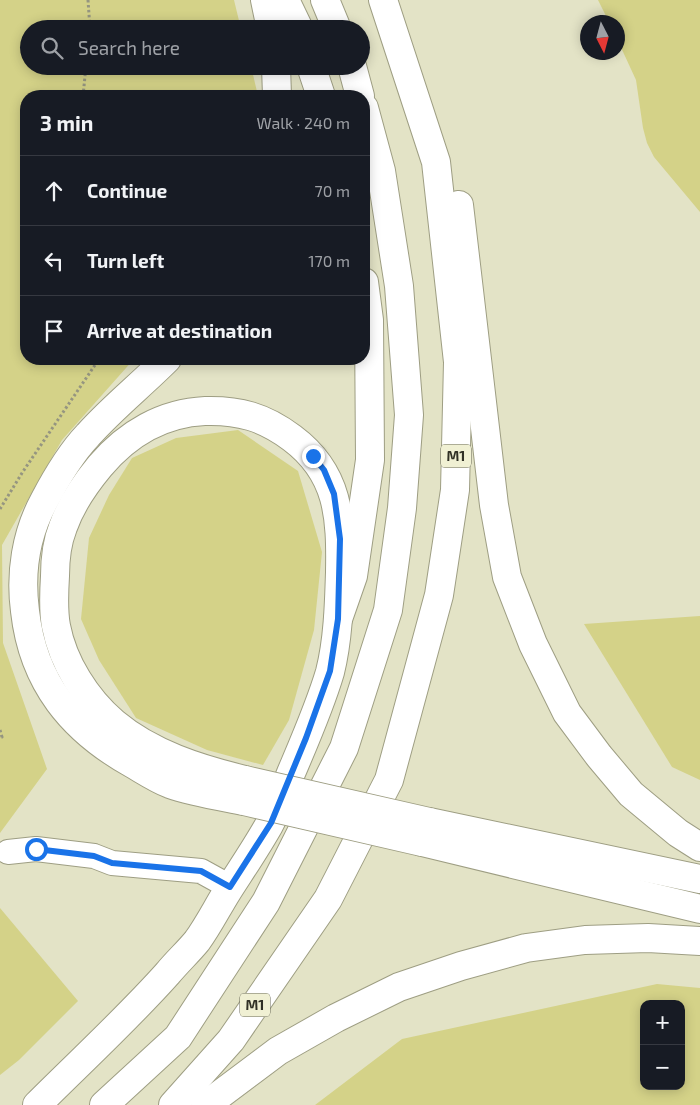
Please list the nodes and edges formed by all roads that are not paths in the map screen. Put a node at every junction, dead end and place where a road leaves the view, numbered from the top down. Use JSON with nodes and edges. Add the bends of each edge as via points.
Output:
{"nodes":[{"id":1,"x":265,"y":0,"type":"edge"},
{"id":2,"x":285,"y":0,"type":"edge"},
{"id":3,"x":324,"y":0,"type":"edge"},
{"id":4,"x":384,"y":0,"type":"edge"},
{"id":5,"x":269,"y":20,"type":"edge"},
{"id":6,"x":295,"y":20,"type":"edge"},
{"id":7,"x":333,"y":20,"type":"edge"},
{"id":8,"x":276,"y":75,"type":"edge"},
{"id":9,"x":314,"y":75,"type":"edge"},
{"id":10,"x":354,"y":75,"type":"edge"},
{"id":11,"x":277,"y":90,"type":"edge"},
{"id":12,"x":319,"y":90,"type":"edge"},
{"id":13,"x":358,"y":90,"type":"edge"},
{"id":14,"x":370,"y":130,"type":"edge"},
{"id":15,"x":160,"y":365,"type":"edge"},
{"id":16,"x":369,"y":365,"type":"edge"},
{"id":17,"x":338,"y":619,"type":"junction"},
{"id":18,"x":244,"y":790,"type":"junction"},
{"id":19,"x":426,"y":832,"type":"junction"},
{"id":20,"x":700,"y":847,"type":"edge"},
{"id":21,"x":8,"y":852,"type":"dead end"},
{"id":22,"x":700,"y":879,"type":"edge"},
{"id":23,"x":230,"y":887,"type":"junction"},
{"id":24,"x":700,"y":909,"type":"edge"},
{"id":25,"x":700,"y":941,"type":"edge"},
{"id":26,"x":36,"y":1105,"type":"edge"},
{"id":27,"x":104,"y":1105,"type":"edge"},
{"id":28,"x":173,"y":1105,"type":"edge"},
{"id":29,"x":206,"y":1105,"type":"edge"}],
"edges":[{"from":1,"to":5,"type":"main road"},
{"from":2,"to":6,"type":"main road"},
{"from":3,"to":7,"type":"main road"},
{"from":4,"to":20,"type":"main road","via":[[410,40],[434,97],[458,195],[494,505],[507,578],[533,644],[578,727],[631,794]]},
{"from":4,"to":28,"type":"main road","number":"M1","via":[[436,162],[458,362],[455,490],[440,595],[389,780],[328,898],[231,1040]]},
{"from":8,"to":11,"type":"main road"},
{"from":9,"to":12,"type":"main road"},
{"from":10,"to":13,"type":"main road"},
{"from":14,"to":27,"type":"main road","via":[[381,170],[399,286],[410,415],[388,610],[344,748],[266,902],[178,1037]]},
{"from":15,"to":18,"type":"main road","via":[[87,436],[43,502],[27,545],[23,597],[26,622],[32,647],[66,713],[111,752],[170,784]]},
{"from":16,"to":17,"type":"main road","via":[[370,460],[353,576]]},
{"from":17,"to":18,"type":"main road","via":[[340,539],[334,494],[324,470],[304,447],[271,424],[251,415],[225,411],[192,412],[143,428],[107,458],[85,484],[73,505],[62,529],[54,591],[56,626],[65,655],[80,683],[115,724],[142,742]]},
{"from":17,"to":23,"type":"main road","via":[[330,671],[306,738],[271,823]]},
{"from":18,"to":19,"type":"main road","bridge":true},
{"from":19,"to":22,"type":"main road"},
{"from":19,"to":24,"type":"main road"},
{"from":21,"to":23,"type":"street","via":[[36,849],[94,856],[112,863],[201,871]]},
{"from":23,"to":26,"type":"main road","via":[[197,941],[147,996]]},
{"from":25,"to":29,"type":"main road","via":[[648,938],[584,940],[526,948],[461,966],[408,984],[336,1018],[278,1051]]}]}
